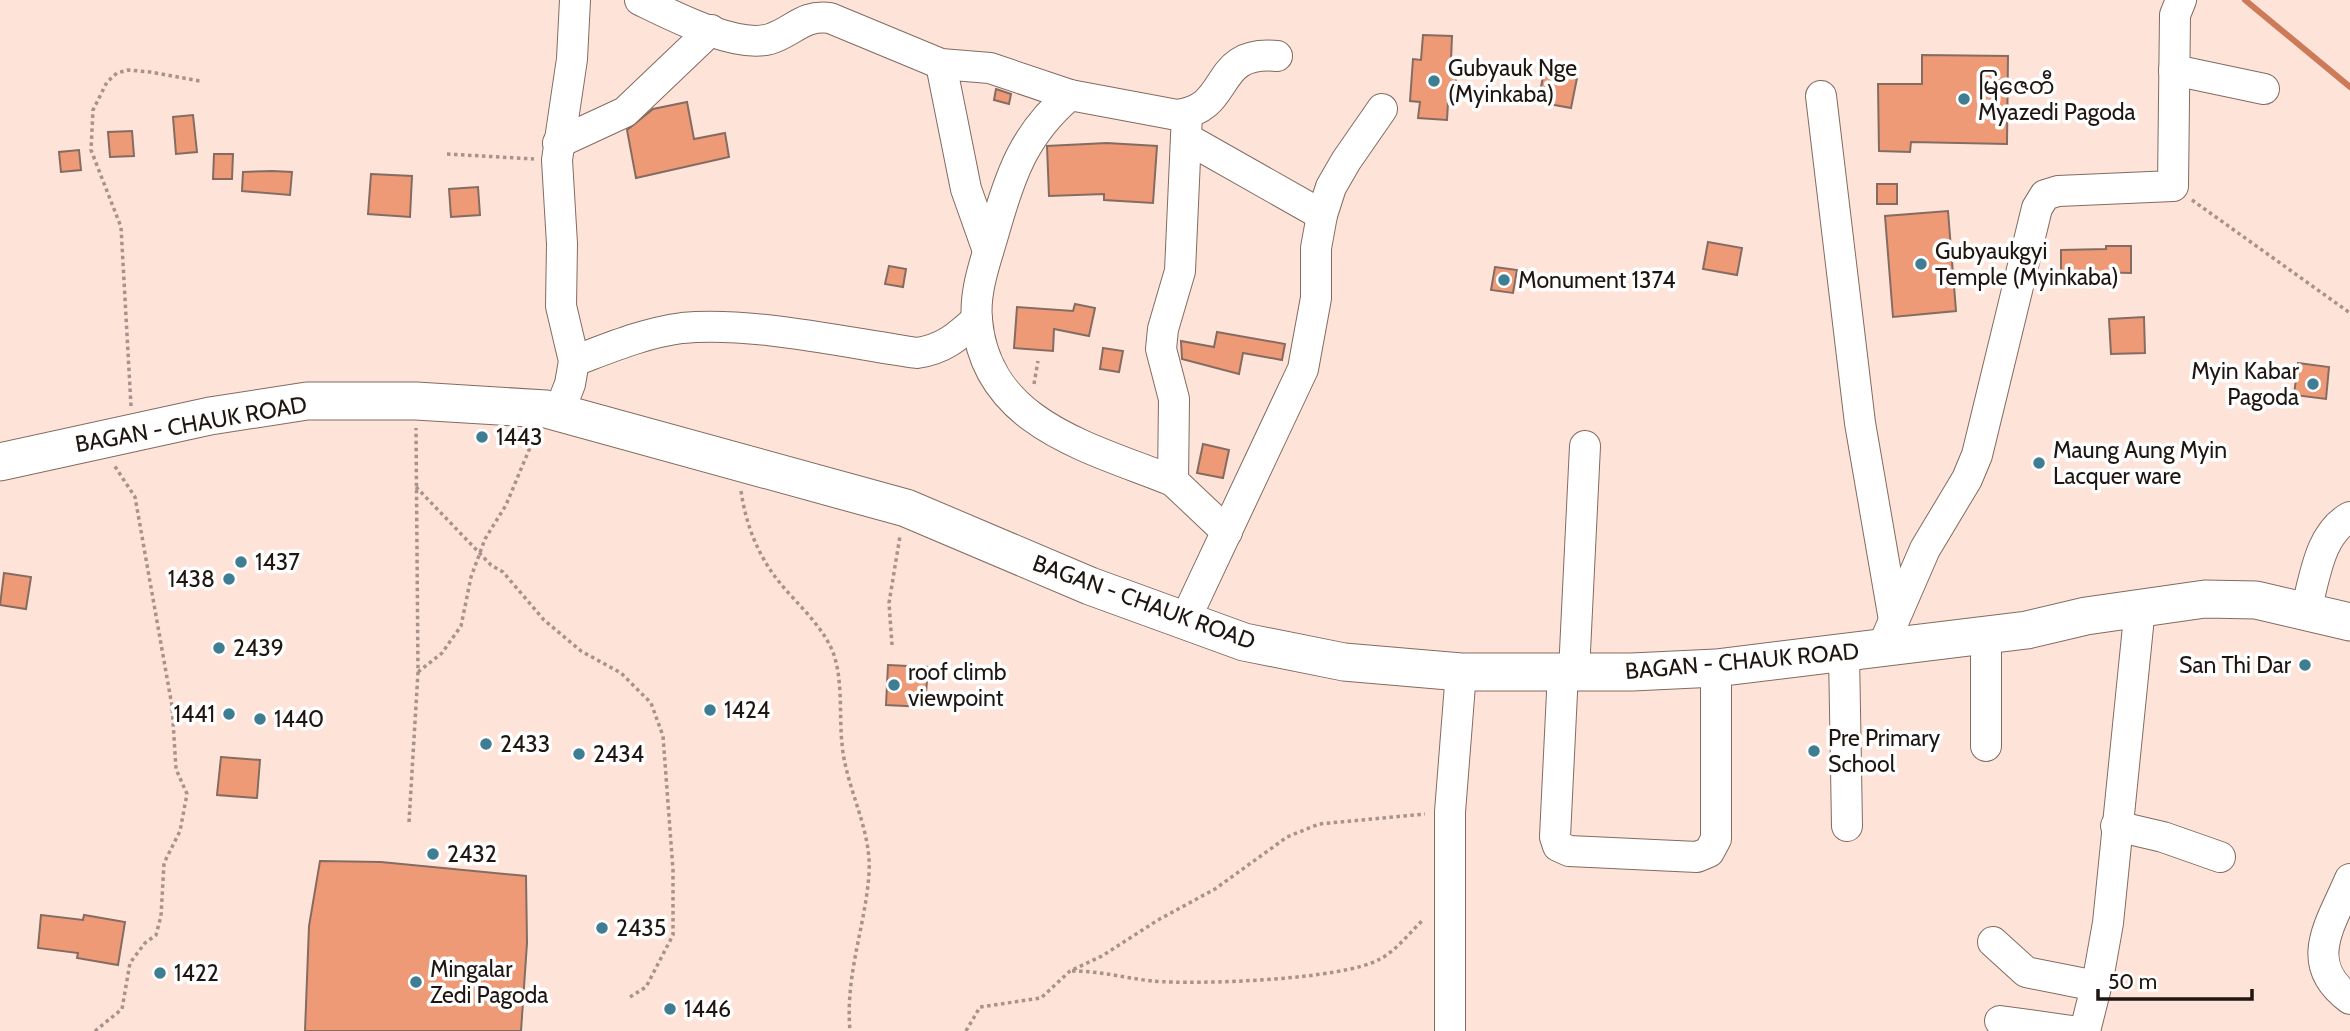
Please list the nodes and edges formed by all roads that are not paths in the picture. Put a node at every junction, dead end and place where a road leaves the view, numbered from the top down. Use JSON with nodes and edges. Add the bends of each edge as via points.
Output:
{"nodes":[{"id":1,"x":575,"y":0,"type":"edge"},
{"id":2,"x":640,"y":0,"type":"edge"},
{"id":3,"x":2181,"y":0,"type":"edge"},
{"id":4,"x":711,"y":30,"type":"junction"},
{"id":5,"x":1277,"y":56,"type":"dead end"},
{"id":6,"x":941,"y":64,"type":"junction"},
{"id":7,"x":2174,"y":71,"type":"junction"},
{"id":8,"x":2264,"y":89,"type":"dead end"},
{"id":9,"x":1069,"y":95,"type":"junction"},
{"id":10,"x":1821,"y":96,"type":"dead end"},
{"id":11,"x":1382,"y":109,"type":"dead end"},
{"id":12,"x":1187,"y":126,"type":"junction"},
{"id":13,"x":558,"y":151,"type":"junction"},
{"id":14,"x":1322,"y":215,"type":"junction"},
{"id":15,"x":988,"y":251,"type":"junction"},
{"id":16,"x":976,"y":318,"type":"junction"},
{"id":17,"x":574,"y":361,"type":"junction"},
{"id":18,"x":552,"y":411,"type":"junction"},
{"id":19,"x":1585,"y":446,"type":"dead end"},
{"id":20,"x":0,"y":462,"type":"edge"},
{"id":21,"x":1173,"y":481,"type":"junction"},
{"id":22,"x":2350,"y":517,"type":"edge"},
{"id":23,"x":1227,"y":532,"type":"junction"},
{"id":24,"x":2140,"y":607,"type":"junction"},
{"id":25,"x":2305,"y":610,"type":"junction"},
{"id":26,"x":1185,"y":620,"type":"junction"},
{"id":27,"x":2350,"y":622,"type":"edge"},
{"id":28,"x":1888,"y":634,"type":"junction"},
{"id":29,"x":1986,"y":635,"type":"junction"},
{"id":30,"x":1844,"y":653,"type":"junction"},
{"id":31,"x":1716,"y":668,"type":"junction"},
{"id":32,"x":1461,"y":672,"type":"junction"},
{"id":33,"x":1568,"y":672,"type":"junction"},
{"id":34,"x":1986,"y":746,"type":"dead end"},
{"id":35,"x":1847,"y":826,"type":"dead end"},
{"id":36,"x":2116,"y":826,"type":"junction"},
{"id":37,"x":2220,"y":857,"type":"dead end"},
{"id":38,"x":2350,"y":879,"type":"edge"},
{"id":39,"x":1993,"y":942,"type":"dead end"},
{"id":40,"x":2096,"y":986,"type":"junction"},
{"id":41,"x":2350,"y":999,"type":"edge"},
{"id":42,"x":2000,"y":1021,"type":"dead end"},
{"id":43,"x":1450,"y":1031,"type":"edge"},
{"id":44,"x":2072,"y":1031,"type":"edge"},
{"id":45,"x":2085,"y":1031,"type":"edge"}],
"edges":[{"from":1,"to":13,"type":"street","via":[[572,59]]},
{"from":2,"to":4,"type":"street"},
{"from":3,"to":7,"type":"street","via":[[2175,15]]},
{"from":4,"to":6,"type":"street","via":[[761,41],[820,16]]},
{"from":4,"to":13,"type":"street","via":[[625,112]]},
{"from":5,"to":12,"type":"street","via":[[1243,58]]},
{"from":6,"to":9,"type":"street","via":[[1015,74]]},
{"from":6,"to":15,"type":"street","via":[[966,189]]},
{"from":7,"to":8,"type":"street"},
{"from":7,"to":28,"type":"street","via":[[2174,187],[2058,191],[2045,195],[2037,208],[1968,479],[1925,549]]},
{"from":9,"to":12,"type":"street","via":[[1159,113]]},
{"from":9,"to":15,"type":"street","via":[[1043,118],[1027,142]]},
{"from":10,"to":28,"type":"street"},
{"from":11,"to":14,"type":"street","via":[[1331,187]]},
{"from":12,"to":14,"type":"street"},
{"from":12,"to":21,"type":"street","via":[[1180,271],[1161,349],[1174,399]]},
{"from":13,"to":17,"type":"street","via":[[562,306]]},
{"from":14,"to":23,"type":"street","via":[[1303,369]]},
{"from":15,"to":16,"type":"street"},
{"from":16,"to":17,"type":"street","via":[[952,342],[917,354],[727,328],[682,328],[632,339]]},
{"from":16,"to":21,"type":"street","via":[[984,355],[1004,393],[1046,429]]},
{"from":17,"to":18,"type":"street"},
{"from":18,"to":20,"type":"main road","name":"BAGAN - CHAUK ROAD","via":[[416,401],[307,401],[210,416]]},
{"from":18,"to":26,"type":"main road","name":"BAGAN - CHAUK ROAD","via":[[906,508],[1090,586]]},
{"from":19,"to":33,"type":"street"},
{"from":21,"to":23,"type":"street"},
{"from":22,"to":25,"type":"street","via":[[2336,525],[2327,539]]},
{"from":23,"to":26,"type":"street"},
{"from":24,"to":25,"type":"main road","name":"BAGAN - CHAUK ROAD","via":[[2206,599],[2256,600]]},
{"from":24,"to":29,"type":"main road","name":"BAGAN - CHAUK ROAD"},
{"from":24,"to":36,"type":"street"},
{"from":25,"to":27,"type":"main road","name":"BAGAN - CHAUK ROAD"},
{"from":26,"to":32,"type":"main road","name":"BAGAN - CHAUK ROAD","via":[[1244,642],[1344,662]]},
{"from":28,"to":29,"type":"main road","name":"BAGAN - CHAUK ROAD"},
{"from":28,"to":30,"type":"main road","name":"BAGAN - CHAUK ROAD"},
{"from":29,"to":34,"type":"street"},
{"from":30,"to":31,"type":"main road","name":"BAGAN - CHAUK ROAD"},
{"from":30,"to":35,"type":"street"},
{"from":31,"to":33,"type":"main road","name":"BAGAN - CHAUK ROAD"},
{"from":31,"to":33,"type":"street","via":[[1716,839],[1709,852],[1697,857],[1569,851],[1558,846],[1555,837]]},
{"from":32,"to":33,"type":"main road","name":"BAGAN - CHAUK ROAD"},
{"from":32,"to":43,"type":"street","via":[[1450,812]]},
{"from":36,"to":37,"type":"street"},
{"from":36,"to":40,"type":"street","via":[[2108,923]]},
{"from":38,"to":41,"type":"street","via":[[2322,959],[2328,980]]},
{"from":39,"to":40,"type":"street","via":[[2026,972]]},
{"from":40,"to":45,"type":"street"},
{"from":42,"to":44,"type":"street"}]}
